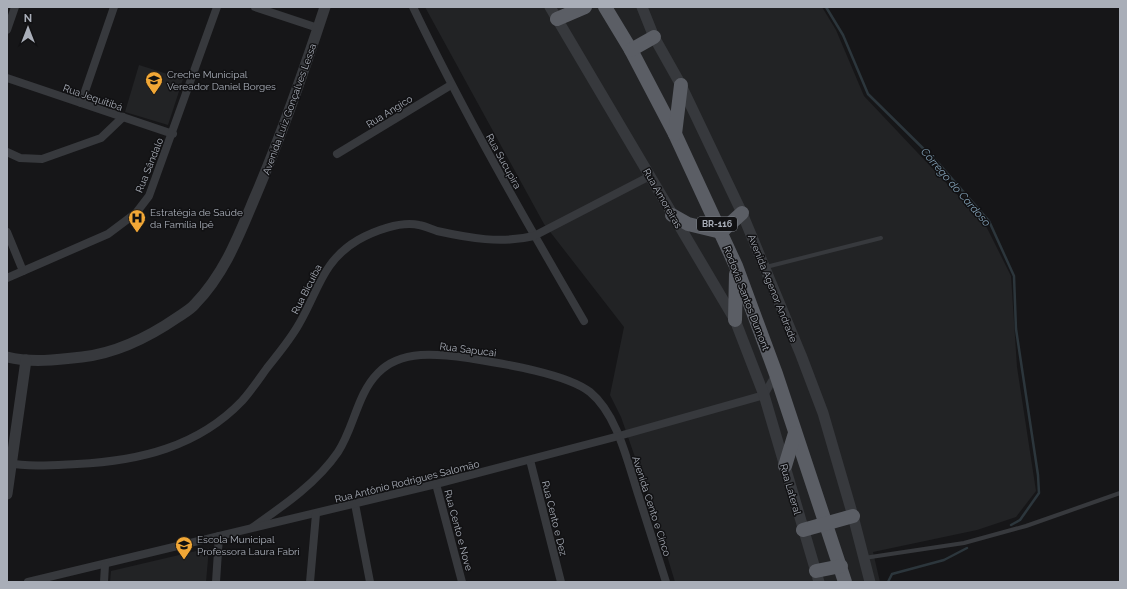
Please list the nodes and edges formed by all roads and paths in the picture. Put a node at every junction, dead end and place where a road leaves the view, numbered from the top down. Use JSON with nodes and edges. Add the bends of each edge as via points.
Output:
{"nodes":[{"id":1,"x":15,"y":7,"type":"edge"},
{"id":2,"x":114,"y":7,"type":"edge"},
{"id":3,"x":217,"y":7,"type":"edge"},
{"id":4,"x":255,"y":7,"type":"edge"},
{"id":5,"x":326,"y":7,"type":"edge"},
{"id":6,"x":413,"y":7,"type":"edge"},
{"id":7,"x":585,"y":7,"type":"edge"},
{"id":8,"x":606,"y":7,"type":"edge"},
{"id":9,"x":642,"y":7,"type":"edge"},
{"id":10,"x":553,"y":13,"type":"edge"},
{"id":11,"x":318,"y":28,"type":"junction"},
{"id":12,"x":7,"y":30,"type":"edge"},
{"id":13,"x":654,"y":37,"type":"junction"},
{"id":14,"x":631,"y":50,"type":"junction"},
{"id":15,"x":7,"y":78,"type":"edge"},
{"id":16,"x":451,"y":85,"type":"junction"},
{"id":17,"x":681,"y":85,"type":"junction"},
{"id":18,"x":81,"y":103,"type":"junction"},
{"id":19,"x":123,"y":117,"type":"junction"},
{"id":20,"x":173,"y":134,"type":"junction"},
{"id":21,"x":675,"y":134,"type":"junction"},
{"id":22,"x":7,"y":152,"type":"edge"},
{"id":23,"x":337,"y":154,"type":"dead end"},
{"id":24,"x":650,"y":176,"type":"junction"},
{"id":25,"x":742,"y":213,"type":"junction"},
{"id":26,"x":672,"y":215,"type":"junction"},
{"id":27,"x":7,"y":232,"type":"edge"},
{"id":28,"x":721,"y":232,"type":"junction"},
{"id":29,"x":534,"y":236,"type":"junction"},
{"id":30,"x":881,"y":238,"type":"dead end"},
{"id":31,"x":736,"y":266,"type":"junction"},
{"id":32,"x":766,"y":267,"type":"junction"},
{"id":33,"x":23,"y":271,"type":"junction"},
{"id":34,"x":7,"y":278,"type":"edge"},
{"id":35,"x":735,"y":320,"type":"junction"},
{"id":36,"x":584,"y":322,"type":"dead end"},
{"id":37,"x":7,"y":357,"type":"edge"},
{"id":38,"x":26,"y":360,"type":"junction"},
{"id":39,"x":776,"y":374,"type":"junction"},
{"id":40,"x":764,"y":395,"type":"junction"},
{"id":41,"x":795,"y":434,"type":"junction"},
{"id":42,"x":619,"y":436,"type":"junction"},
{"id":43,"x":530,"y":460,"type":"junction"},
{"id":44,"x":9,"y":463,"type":"edge"},
{"id":45,"x":785,"y":466,"type":"junction"},
{"id":46,"x":436,"y":484,"type":"junction"},
{"id":47,"x":1120,"y":493,"type":"edge"},
{"id":48,"x":7,"y":494,"type":"edge"},
{"id":49,"x":355,"y":504,"type":"junction"},
{"id":50,"x":316,"y":514,"type":"junction"},
{"id":51,"x":853,"y":516,"type":"junction"},
{"id":52,"x":826,"y":523,"type":"junction"},
{"id":53,"x":249,"y":530,"type":"junction"},
{"id":54,"x":803,"y":530,"type":"junction"},
{"id":55,"x":219,"y":536,"type":"junction"},
{"id":56,"x":864,"y":558,"type":"junction"},
{"id":57,"x":105,"y":565,"type":"junction"},
{"id":58,"x":841,"y":566,"type":"junction"},
{"id":59,"x":818,"y":576,"type":"edge"},
{"id":60,"x":28,"y":582,"type":"edge"},
{"id":61,"x":104,"y":582,"type":"edge"},
{"id":62,"x":216,"y":582,"type":"edge"},
{"id":63,"x":310,"y":582,"type":"edge"},
{"id":64,"x":370,"y":582,"type":"edge"},
{"id":65,"x":462,"y":582,"type":"edge"},
{"id":66,"x":561,"y":582,"type":"edge"},
{"id":67,"x":666,"y":582,"type":"edge"},
{"id":68,"x":845,"y":582,"type":"edge"},
{"id":69,"x":870,"y":582,"type":"edge"}],
"edges":[{"from":1,"to":12,"type":"street"},
{"from":2,"to":18,"type":"street"},
{"from":3,"to":20,"type":"street","name":"Rua Sândalo"},
{"from":4,"to":11,"type":"street"},
{"from":5,"to":11,"type":"street","name":"Avenida Luiz Gonçalves Lessa"},
{"from":6,"to":16,"type":"street","name":"Rua Sucupira"},
{"from":7,"to":10,"type":"highway"},
{"from":8,"to":14,"type":"highway","name":"Rodovia Santos Dumont","number":"BR-116"},
{"from":9,"to":13,"type":"street","name":"Avenida Agenor Andrade"},
{"from":10,"to":24,"type":"street","name":"Rua Amoreiras"},
{"from":11,"to":38,"type":"street","name":"Avenida Luiz Gonçalves Lessa","via":[[280,139],[229,258],[194,305],[162,329],[116,350],[66,359]]},
{"from":13,"to":14,"type":"highway"},
{"from":13,"to":17,"type":"street","name":"Avenida Agenor Andrade"},
{"from":14,"to":21,"type":"highway","name":"Rodovia Santos Dumont","number":"BR-116"},
{"from":15,"to":18,"type":"street","name":"Rua Jequitibá"},
{"from":16,"to":23,"type":"street","name":"Rua Angico"},
{"from":16,"to":29,"type":"street","name":"Rua Sucupira"},
{"from":17,"to":21,"type":"highway"},
{"from":17,"to":25,"type":"street","name":"Avenida Agenor Andrade"},
{"from":18,"to":19,"type":"street","name":"Rua Jequitibá"},
{"from":19,"to":20,"type":"street","name":"Rua Jequitibá"},
{"from":19,"to":22,"type":"street","via":[[101,138],[42,159],[20,158]]},
{"from":20,"to":33,"type":"street","name":"Rua Sândalo","via":[[149,196],[136,213],[108,234]]},
{"from":21,"to":28,"type":"highway","name":"Rodovia Santos Dumont","number":"BR-116"},
{"from":24,"to":26,"type":"street","name":"Rua Amoreiras"},
{"from":24,"to":29,"type":"street","name":"Rua Bicuíba"},
{"from":25,"to":28,"type":"highway"},
{"from":25,"to":32,"type":"street","name":"Avenida Agenor Andrade"},
{"from":26,"to":28,"type":"highway","via":[[688,224]]},
{"from":26,"to":35,"type":"street","name":"Rua Amoreiras"},
{"from":27,"to":33,"type":"street"},
{"from":28,"to":31,"type":"highway","name":"Rodovia Santos Dumont","number":"BR-116"},
{"from":29,"to":36,"type":"street","name":"Rua Sucupira"},
{"from":29,"to":44,"type":"street","name":"Rua Bicuíba","via":[[514,240],[483,239],[441,232],[418,224],[370,234],[344,249],[326,269],[299,325],[242,401],[196,437],[167,450],[123,459],[51,465]]},
{"from":30,"to":32,"type":"lane"},
{"from":31,"to":35,"type":"highway"},
{"from":31,"to":39,"type":"highway","name":"Rodovia Santos Dumont","number":"BR-116"},
{"from":32,"to":51,"type":"street","name":"Avenida Agenor Andrade","via":[[822,413]]},
{"from":33,"to":34,"type":"street","name":"Rua Sândalo"},
{"from":35,"to":40,"type":"street","name":"Rua Amoreiras"},
{"from":37,"to":38,"type":"street","name":"Avenida Luiz Gonçalves Lessa"},
{"from":38,"to":44,"type":"street"},
{"from":39,"to":40,"type":"street"},
{"from":39,"to":41,"type":"highway","name":"Rodovia Santos Dumont","number":"BR-116"},
{"from":40,"to":42,"type":"street","name":"Rua Antônio Rodrigues Salomão"},
{"from":40,"to":45,"type":"street","name":"Rua Lateral"},
{"from":41,"to":45,"type":"highway"},
{"from":41,"to":52,"type":"highway","name":"Rodovia Santos Dumont","number":"BR-116"},
{"from":42,"to":43,"type":"street","name":"Rua Antônio Rodrigues Salomão"},
{"from":42,"to":53,"type":"street","name":"Rua Sapucai","via":[[591,393],[572,382],[512,365],[446,355],[425,354],[412,357],[388,365],[378,373],[365,392],[338,452],[295,498]]},
{"from":42,"to":67,"type":"street","name":"Avenida Cento e Cinco"},
{"from":43,"to":46,"type":"street","name":"Rua Antônio Rodrigues Salomão"},
{"from":43,"to":66,"type":"street","name":"Rua Cento e Dez"},
{"from":44,"to":48,"type":"street"},
{"from":45,"to":54,"type":"street","name":"Rua Lateral"},
{"from":46,"to":49,"type":"street","name":"Rua Antônio Rodrigues Salomão"},
{"from":46,"to":65,"type":"street","name":"Rua Cento e Nove"},
{"from":47,"to":56,"type":"lane","via":[[1026,526],[964,543]]},
{"from":49,"to":50,"type":"street","name":"Rua Antônio Rodrigues Salomão"},
{"from":49,"to":64,"type":"street"},
{"from":50,"to":53,"type":"street","name":"Rua Antônio Rodrigues Salomão"},
{"from":50,"to":63,"type":"street"},
{"from":51,"to":52,"type":"highway"},
{"from":51,"to":56,"type":"street","name":"Avenida Agenor Andrade"},
{"from":52,"to":54,"type":"highway"},
{"from":52,"to":58,"type":"highway","name":"Rodovia Santos Dumont","number":"BR-116"},
{"from":53,"to":55,"type":"street","name":"Rua Antônio Rodrigues Salomão"},
{"from":54,"to":59,"type":"street","name":"Rua Lateral"},
{"from":55,"to":57,"type":"street","name":"Rua Antônio Rodrigues Salomão"},
{"from":55,"to":62,"type":"street"},
{"from":56,"to":69,"type":"street","name":"Avenida Agenor Andrade"},
{"from":57,"to":60,"type":"street","name":"Rua Antônio Rodrigues Salomão"},
{"from":57,"to":61,"type":"street"},
{"from":58,"to":59,"type":"highway"},
{"from":58,"to":68,"type":"highway","name":"Rodovia Santos Dumont","number":"BR-116"}]}
